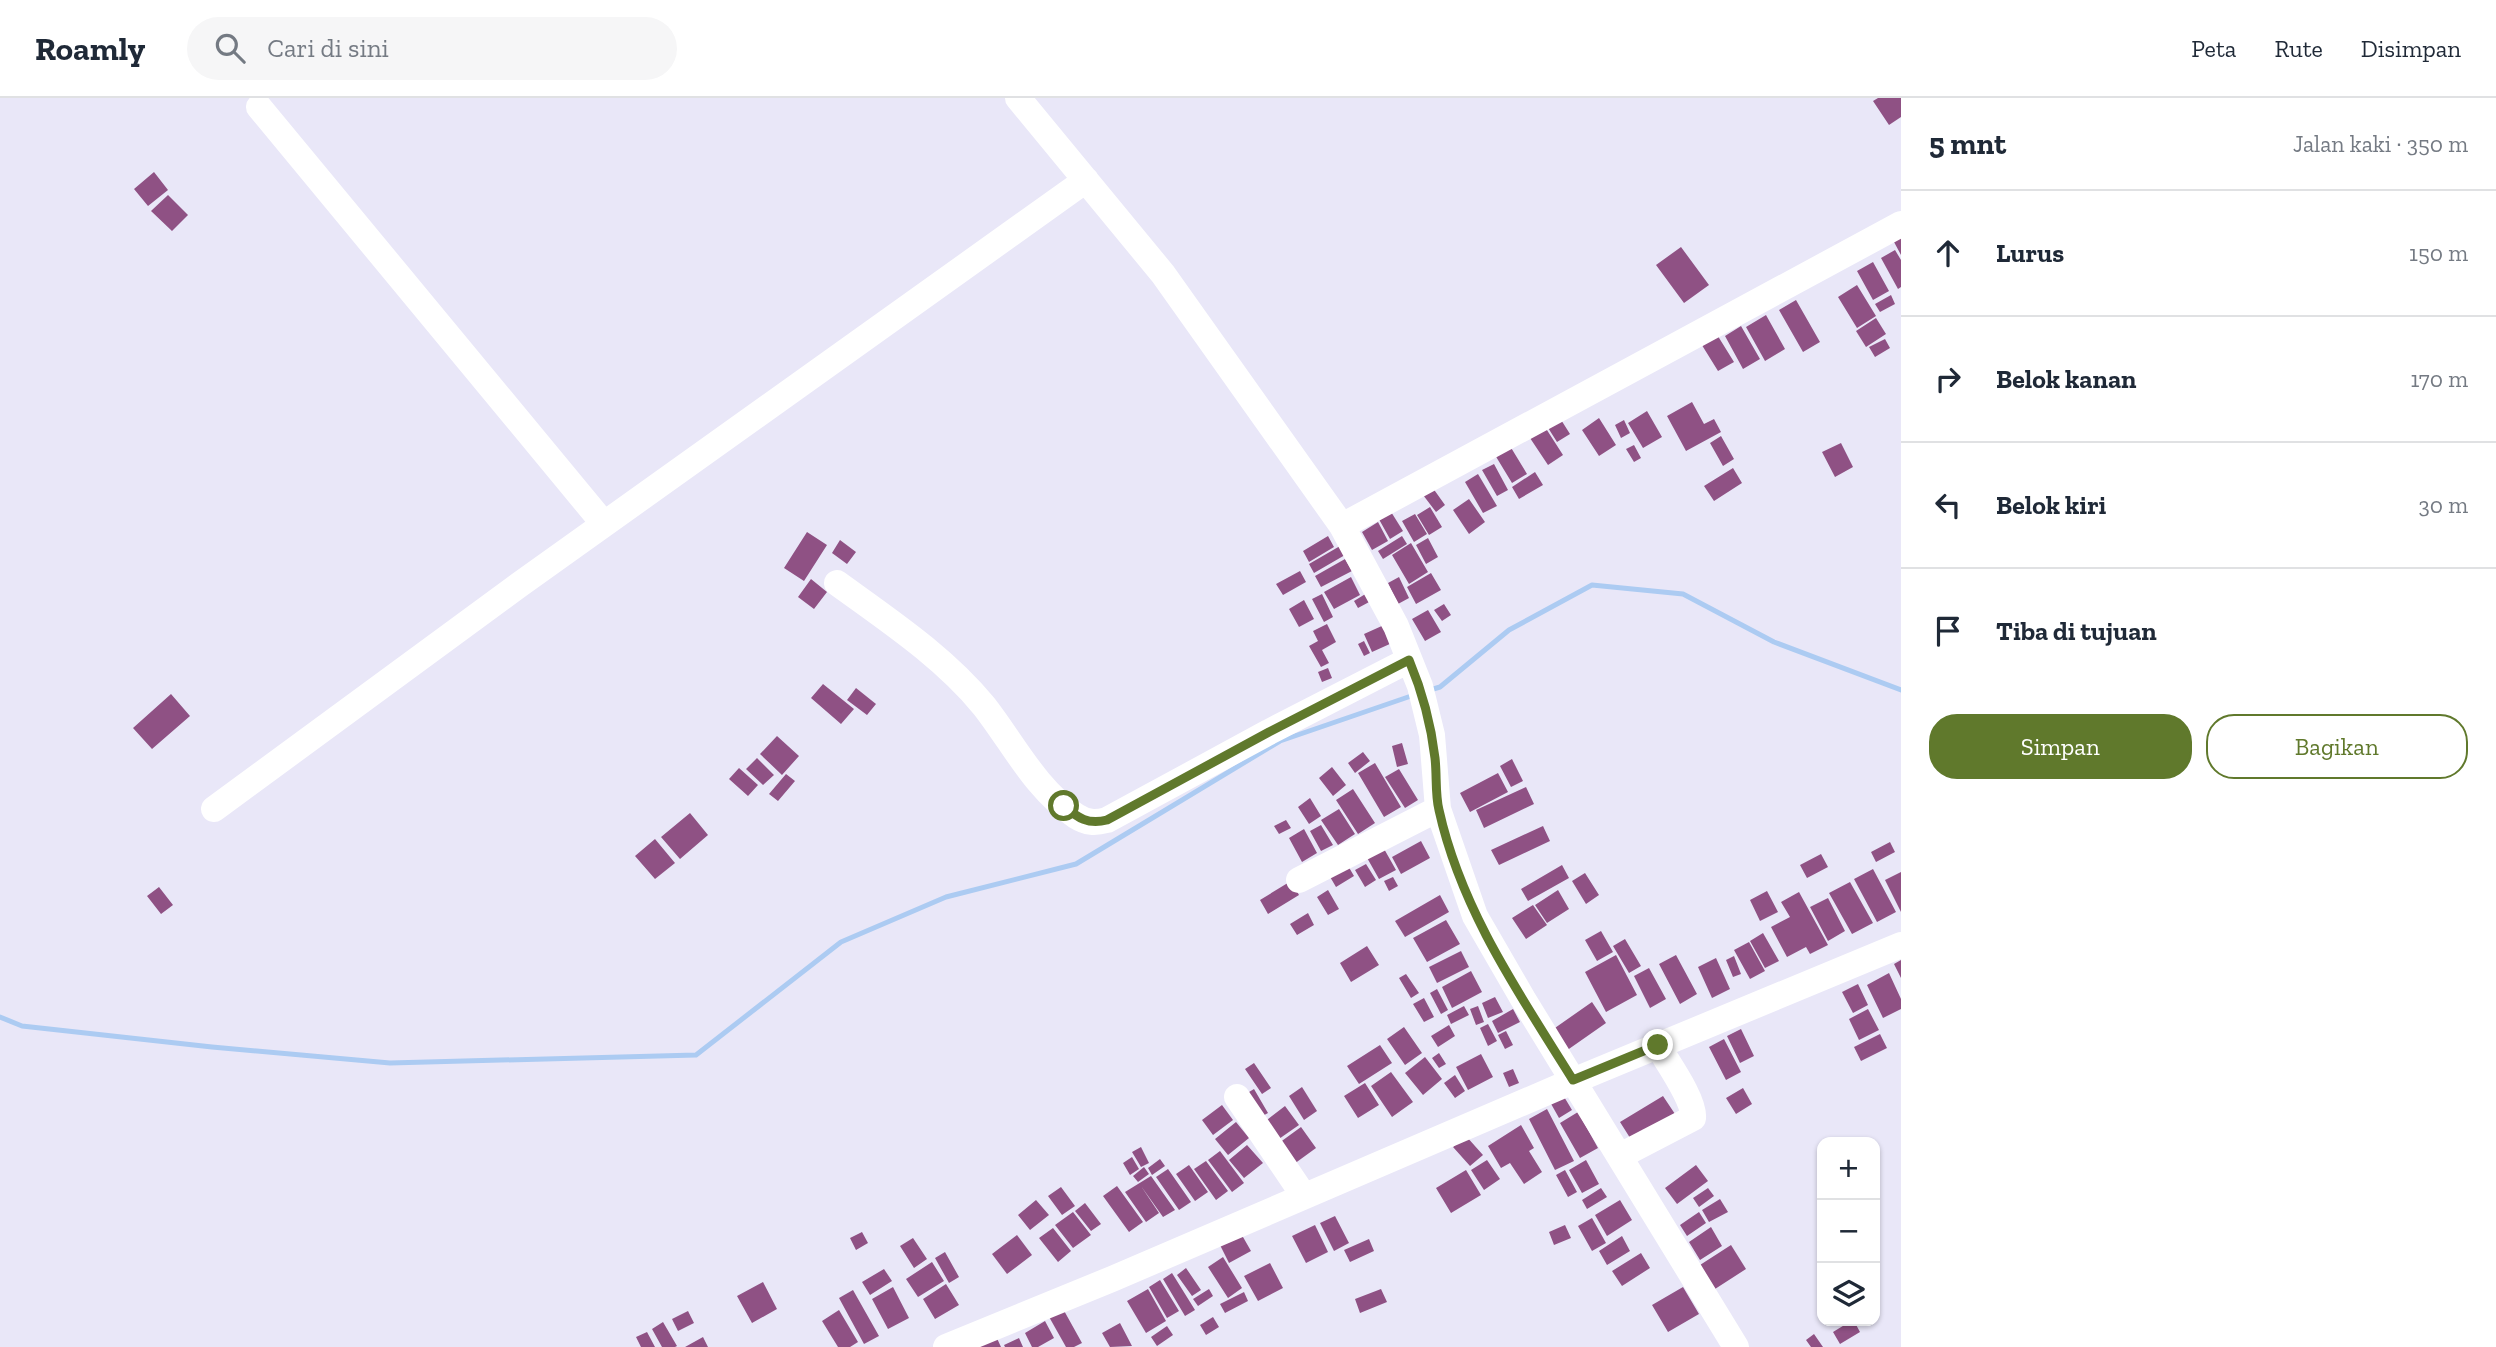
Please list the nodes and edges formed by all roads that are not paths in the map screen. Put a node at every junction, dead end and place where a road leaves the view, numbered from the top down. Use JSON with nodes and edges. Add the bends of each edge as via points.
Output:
{"nodes":[{"id":1,"x":1018,"y":98,"type":"edge"},
{"id":2,"x":259,"y":107,"type":"dead end"},
{"id":3,"x":1086,"y":180,"type":"junction"},
{"id":4,"x":1901,"y":224,"type":"edge"},
{"id":5,"x":604,"y":524,"type":"junction"},
{"id":6,"x":1342,"y":526,"type":"junction"},
{"id":7,"x":837,"y":583,"type":"dead end"},
{"id":8,"x":1409,"y":660,"type":"junction"},
{"id":9,"x":214,"y":809,"type":"dead end"},
{"id":10,"x":1438,"y":809,"type":"junction"},
{"id":11,"x":1299,"y":880,"type":"dead end"},
{"id":12,"x":1901,"y":945,"type":"edge"},
{"id":13,"x":1658,"y":1045,"type":"junction"},
{"id":14,"x":1573,"y":1080,"type":"junction"},
{"id":15,"x":1237,"y":1097,"type":"dead end"},
{"id":16,"x":1620,"y":1156,"type":"junction"},
{"id":17,"x":1304,"y":1196,"type":"junction"},
{"id":18,"x":946,"y":1347,"type":"edge"},
{"id":19,"x":1736,"y":1347,"type":"edge"}],
"edges":[{"from":1,"to":3,"type":"street"},
{"from":2,"to":5,"type":"street"},
{"from":3,"to":5,"type":"street"},
{"from":3,"to":6,"type":"street","via":[[1163,274]]},
{"from":4,"to":6,"type":"street"},
{"from":5,"to":9,"type":"street"},
{"from":6,"to":8,"type":"street","via":[[1396,626]]},
{"from":7,"to":8,"type":"street","via":[[925,648],[983,706],[1041,783],[1077,817],[1096,823]]},
{"from":8,"to":10,"type":"street","via":[[1432,735]]},
{"from":10,"to":11,"type":"street"},
{"from":10,"to":14,"type":"street","via":[[1475,916]]},
{"from":12,"to":13,"type":"street"},
{"from":13,"to":14,"type":"street"},
{"from":13,"to":16,"type":"street","via":[[1690,1102],[1693,1118]]},
{"from":14,"to":16,"type":"street"},
{"from":14,"to":17,"type":"street"},
{"from":15,"to":17,"type":"street"},
{"from":16,"to":19,"type":"street"},
{"from":17,"to":18,"type":"street"}]}
